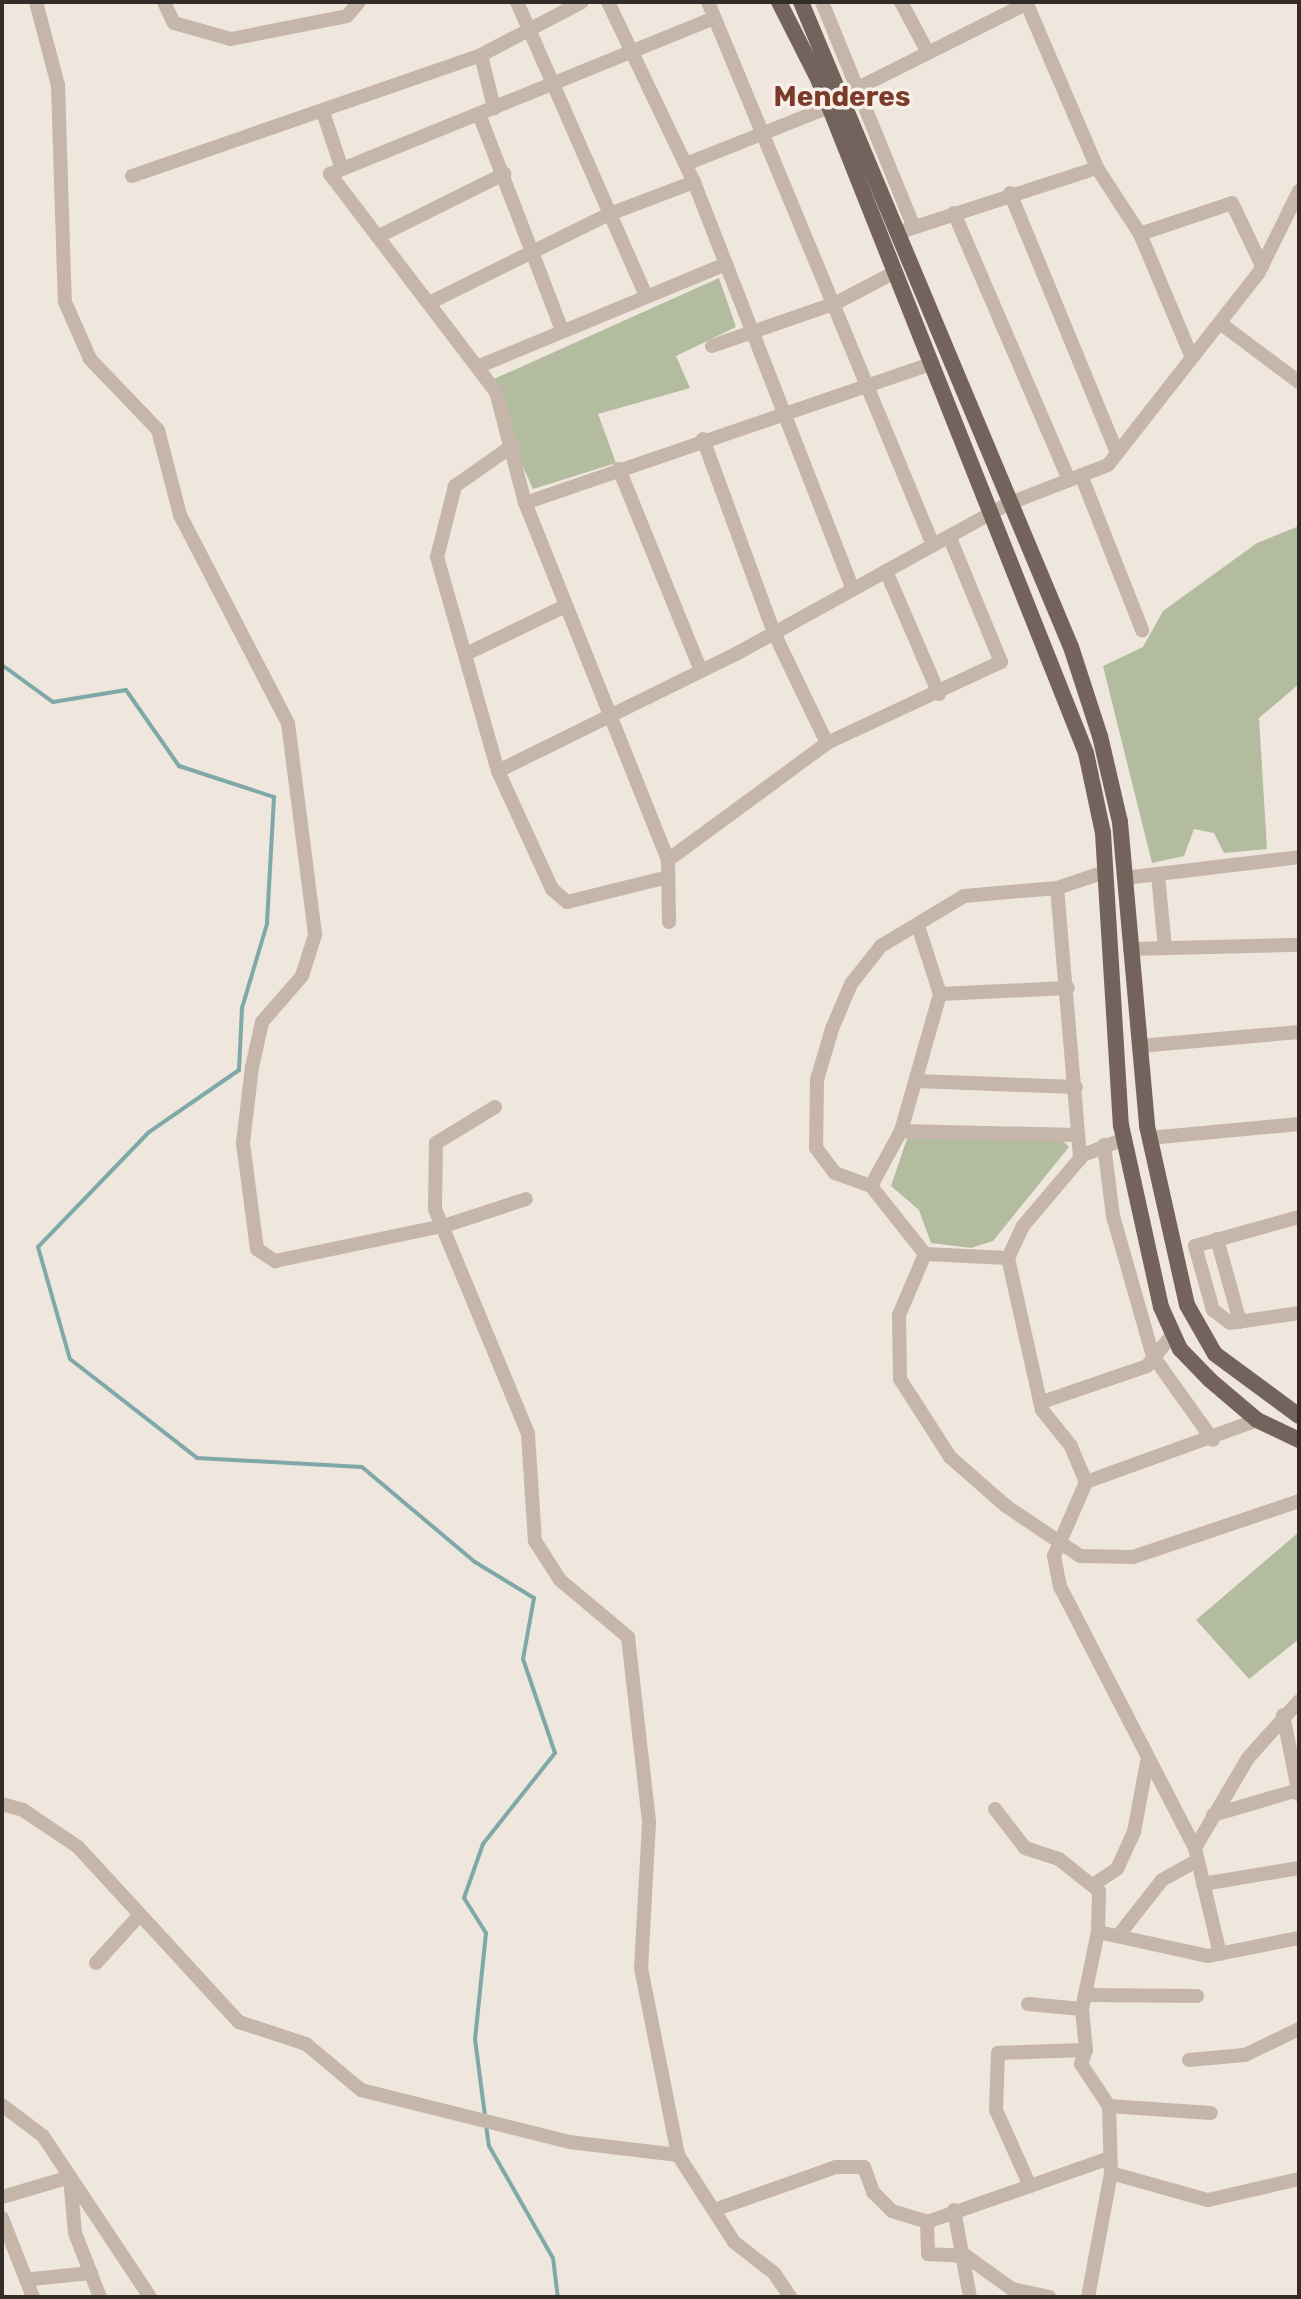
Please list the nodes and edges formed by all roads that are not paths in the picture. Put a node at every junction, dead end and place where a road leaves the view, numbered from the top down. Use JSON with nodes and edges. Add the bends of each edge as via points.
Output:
{"nodes":[{"id":1,"x":36,"y":2,"type":"edge"},
{"id":2,"x":164,"y":2,"type":"edge"},
{"id":3,"x":359,"y":2,"type":"edge"},
{"id":4,"x":517,"y":2,"type":"edge"},
{"id":5,"x":582,"y":2,"type":"edge"},
{"id":6,"x":608,"y":2,"type":"edge"},
{"id":7,"x":708,"y":2,"type":"edge"},
{"id":8,"x":779,"y":2,"type":"edge"},
{"id":9,"x":801,"y":2,"type":"edge"},
{"id":10,"x":822,"y":2,"type":"edge"},
{"id":11,"x":901,"y":2,"type":"edge"},
{"id":12,"x":1027,"y":3,"type":"edge"},
{"id":13,"x":714,"y":18,"type":"junction"},
{"id":14,"x":529,"y":30,"type":"junction"},
{"id":15,"x":634,"y":50,"type":"junction"},
{"id":16,"x":927,"y":51,"type":"junction"},
{"id":17,"x":481,"y":55,"type":"junction"},
{"id":18,"x":557,"y":82,"type":"junction"},
{"id":19,"x":862,"y":85,"type":"junction"},
{"id":20,"x":835,"y":102,"type":"junction"},
{"id":21,"x":494,"y":108,"type":"junction"},
{"id":22,"x":323,"y":112,"type":"junction"},
{"id":23,"x":479,"y":114,"type":"junction"},
{"id":24,"x":764,"y":136,"type":"junction"},
{"id":25,"x":686,"y":164,"type":"junction"},
{"id":26,"x":1097,"y":168,"type":"junction"},
{"id":27,"x":342,"y":169,"type":"junction"},
{"id":28,"x":504,"y":174,"type":"junction"},
{"id":29,"x":132,"y":176,"type":"dead end"},
{"id":30,"x":694,"y":182,"type":"junction"},
{"id":31,"x":1010,"y":193,"type":"junction"},
{"id":32,"x":1299,"y":193,"type":"edge"},
{"id":33,"x":954,"y":213,"type":"junction"},
{"id":34,"x":612,"y":214,"type":"junction"},
{"id":35,"x":914,"y":227,"type":"junction"},
{"id":36,"x":894,"y":234,"type":"junction"},
{"id":37,"x":1140,"y":234,"type":"junction"},
{"id":38,"x":379,"y":236,"type":"junction"},
{"id":39,"x":537,"y":253,"type":"junction"},
{"id":40,"x":726,"y":264,"type":"junction"},
{"id":41,"x":1262,"y":266,"type":"junction"},
{"id":42,"x":895,"y":272,"type":"junction"},
{"id":43,"x":645,"y":294,"type":"junction"},
{"id":44,"x":431,"y":302,"type":"junction"},
{"id":45,"x":836,"y":303,"type":"junction"},
{"id":46,"x":1220,"y":323,"type":"junction"},
{"id":47,"x":562,"y":330,"type":"junction"},
{"id":48,"x":753,"y":332,"type":"junction"},
{"id":49,"x":712,"y":346,"type":"dead end"},
{"id":50,"x":1192,"y":358,"type":"junction"},
{"id":51,"x":932,"y":364,"type":"junction"},
{"id":52,"x":482,"y":365,"type":"junction"},
{"id":53,"x":869,"y":380,"type":"junction"},
{"id":54,"x":1299,"y":382,"type":"edge"},
{"id":55,"x":787,"y":410,"type":"junction"},
{"id":56,"x":703,"y":439,"type":"junction"},
{"id":57,"x":512,"y":446,"type":"junction"},
{"id":58,"x":1117,"y":453,"type":"junction"},
{"id":59,"x":619,"y":469,"type":"junction"},
{"id":60,"x":1075,"y":477,"type":"junction"},
{"id":61,"x":525,"y":503,"type":"junction"},
{"id":62,"x":1010,"y":503,"type":"junction"},
{"id":63,"x":993,"y":513,"type":"junction"},
{"id":64,"x":949,"y":536,"type":"junction"},
{"id":65,"x":933,"y":545,"type":"junction"},
{"id":66,"x":886,"y":571,"type":"junction"},
{"id":67,"x":853,"y":589,"type":"junction"},
{"id":68,"x":563,"y":607,"type":"junction"},
{"id":69,"x":1142,"y":630,"type":"dead end"},
{"id":70,"x":774,"y":633,"type":"junction"},
{"id":71,"x":468,"y":653,"type":"junction"},
{"id":72,"x":701,"y":671,"type":"junction"},
{"id":73,"x":939,"y":694,"type":"junction"},
{"id":74,"x":613,"y":714,"type":"junction"},
{"id":75,"x":827,"y":743,"type":"junction"},
{"id":76,"x":498,"y":771,"type":"junction"},
{"id":77,"x":1299,"y":857,"type":"edge"},
{"id":78,"x":668,"y":860,"type":"junction"},
{"id":79,"x":1105,"y":872,"type":"junction"},
{"id":80,"x":1158,"y":875,"type":"junction"},
{"id":81,"x":668,"y":877,"type":"junction"},
{"id":82,"x":1124,"y":878,"type":"junction"},
{"id":83,"x":1057,"y":888,"type":"junction"},
{"id":84,"x":669,"y":922,"type":"dead end"},
{"id":85,"x":918,"y":926,"type":"junction"},
{"id":86,"x":1299,"y":945,"type":"edge"},
{"id":87,"x":1165,"y":948,"type":"junction"},
{"id":88,"x":1130,"y":949,"type":"junction"},
{"id":89,"x":1068,"y":988,"type":"junction"},
{"id":90,"x":940,"y":994,"type":"junction"},
{"id":91,"x":1299,"y":1032,"type":"edge"},
{"id":92,"x":1139,"y":1046,"type":"junction"},
{"id":93,"x":917,"y":1081,"type":"junction"},
{"id":94,"x":1076,"y":1087,"type":"junction"},
{"id":95,"x":495,"y":1107,"type":"dead end"},
{"id":96,"x":1299,"y":1124,"type":"edge"},
{"id":97,"x":901,"y":1131,"type":"junction"},
{"id":98,"x":1078,"y":1135,"type":"junction"},
{"id":99,"x":1149,"y":1138,"type":"junction"},
{"id":100,"x":1124,"y":1139,"type":"junction"},
{"id":101,"x":1104,"y":1145,"type":"junction"},
{"id":102,"x":1080,"y":1159,"type":"junction"},
{"id":103,"x":871,"y":1186,"type":"junction"},
{"id":104,"x":526,"y":1199,"type":"dead end"},
{"id":105,"x":1299,"y":1217,"type":"edge"},
{"id":106,"x":447,"y":1225,"type":"junction"},
{"id":107,"x":1217,"y":1239,"type":"junction"},
{"id":108,"x":925,"y":1254,"type":"junction"},
{"id":109,"x":1008,"y":1258,"type":"junction"},
{"id":110,"x":1299,"y":1313,"type":"edge"},
{"id":111,"x":1240,"y":1322,"type":"junction"},
{"id":112,"x":1173,"y":1334,"type":"junction"},
{"id":113,"x":1153,"y":1356,"type":"junction"},
{"id":114,"x":1042,"y":1402,"type":"junction"},
{"id":115,"x":1299,"y":1416,"type":"edge"},
{"id":116,"x":1257,"y":1420,"type":"junction"},
{"id":117,"x":1213,"y":1440,"type":"junction"},
{"id":118,"x":1299,"y":1440,"type":"edge"},
{"id":119,"x":1086,"y":1482,"type":"junction"},
{"id":120,"x":1299,"y":1501,"type":"edge"},
{"id":121,"x":1056,"y":1540,"type":"junction"},
{"id":122,"x":1299,"y":1701,"type":"edge"},
{"id":123,"x":1283,"y":1715,"type":"junction"},
{"id":124,"x":1147,"y":1762,"type":"junction"},
{"id":125,"x":1299,"y":1792,"type":"edge"},
{"id":126,"x":2,"y":1804,"type":"edge"},
{"id":127,"x":995,"y":1809,"type":"dead end"},
{"id":128,"x":1213,"y":1815,"type":"junction"},
{"id":129,"x":1196,"y":1854,"type":"junction"},
{"id":130,"x":1299,"y":1868,"type":"edge"},
{"id":131,"x":1203,"y":1884,"type":"junction"},
{"id":132,"x":1093,"y":1885,"type":"junction"},
{"id":133,"x":137,"y":1918,"type":"junction"},
{"id":134,"x":1098,"y":1932,"type":"junction"},
{"id":135,"x":1118,"y":1936,"type":"junction"},
{"id":136,"x":1299,"y":1938,"type":"edge"},
{"id":137,"x":1220,"y":1954,"type":"junction"},
{"id":138,"x":96,"y":1963,"type":"dead end"},
{"id":139,"x":1197,"y":1996,"type":"dead end"},
{"id":140,"x":1084,"y":2002,"type":"junction"},
{"id":141,"x":1028,"y":2004,"type":"dead end"},
{"id":142,"x":1299,"y":2029,"type":"edge"},
{"id":143,"x":1086,"y":2050,"type":"junction"},
{"id":144,"x":1189,"y":2060,"type":"dead end"},
{"id":145,"x":2,"y":2105,"type":"edge"},
{"id":146,"x":1109,"y":2106,"type":"junction"},
{"id":147,"x":1211,"y":2113,"type":"dead end"},
{"id":148,"x":678,"y":2155,"type":"junction"},
{"id":149,"x":1111,"y":2165,"type":"junction"},
{"id":150,"x":70,"y":2177,"type":"junction"},
{"id":151,"x":1299,"y":2179,"type":"edge"},
{"id":152,"x":1030,"y":2186,"type":"junction"},
{"id":153,"x":2,"y":2197,"type":"edge"},
{"id":154,"x":714,"y":2210,"type":"junction"},
{"id":155,"x":954,"y":2210,"type":"junction"},
{"id":156,"x":3,"y":2222,"type":"edge"},
{"id":157,"x":927,"y":2222,"type":"junction"},
{"id":158,"x":966,"y":2256,"type":"junction"},
{"id":159,"x":91,"y":2273,"type":"junction"},
{"id":160,"x":32,"y":2279,"type":"junction"},
{"id":161,"x":1012,"y":2293,"type":"edge"},
{"id":162,"x":33,"y":2297,"type":"edge"},
{"id":163,"x":100,"y":2297,"type":"edge"},
{"id":164,"x":150,"y":2297,"type":"edge"},
{"id":165,"x":790,"y":2297,"type":"edge"},
{"id":166,"x":970,"y":2297,"type":"edge"},
{"id":167,"x":1049,"y":2297,"type":"edge"},
{"id":168,"x":1088,"y":2297,"type":"edge"}],
"edges":[{"from":1,"to":106,"type":"street","via":[[58,85],[65,302],[90,359],[158,430],[180,515],[288,723],[315,935],[302,976],[262,1022],[243,1143],[249,1229],[257,1249],[275,1261]]},
{"from":2,"to":3,"type":"street","via":[[174,23],[231,39],[347,16]]},
{"from":4,"to":14,"type":"street"},
{"from":5,"to":14,"type":"street"},
{"from":6,"to":15,"type":"street"},
{"from":7,"to":13,"type":"street"},
{"from":8,"to":20,"type":"main road"},
{"from":9,"to":20,"type":"main road"},
{"from":10,"to":19,"type":"street"},
{"from":11,"to":16,"type":"street"},
{"from":12,"to":16,"type":"street"},
{"from":12,"to":26,"type":"street"},
{"from":13,"to":15,"type":"street"},
{"from":13,"to":24,"type":"street"},
{"from":14,"to":17,"type":"street"},
{"from":14,"to":18,"type":"street"},
{"from":15,"to":18,"type":"street"},
{"from":15,"to":25,"type":"street"},
{"from":16,"to":19,"type":"street"},
{"from":17,"to":21,"type":"street"},
{"from":17,"to":22,"type":"street"},
{"from":18,"to":21,"type":"street"},
{"from":18,"to":34,"type":"street"},
{"from":19,"to":20,"type":"street"},
{"from":19,"to":35,"type":"street"},
{"from":20,"to":24,"type":"street"},
{"from":20,"to":36,"type":"main road"},
{"from":20,"to":42,"type":"main road"},
{"from":21,"to":23,"type":"street"},
{"from":22,"to":27,"type":"street"},
{"from":22,"to":29,"type":"street"},
{"from":23,"to":27,"type":"street"},
{"from":23,"to":28,"type":"street"},
{"from":24,"to":25,"type":"street"},
{"from":24,"to":45,"type":"street"},
{"from":25,"to":30,"type":"street"},
{"from":26,"to":31,"type":"street"},
{"from":26,"to":37,"type":"street"},
{"from":27,"to":38,"type":"street","via":[[330,174]]},
{"from":28,"to":38,"type":"street"},
{"from":28,"to":39,"type":"street"},
{"from":30,"to":34,"type":"street"},
{"from":30,"to":40,"type":"street"},
{"from":31,"to":33,"type":"street"},
{"from":31,"to":58,"type":"street"},
{"from":32,"to":41,"type":"street"},
{"from":33,"to":35,"type":"street"},
{"from":33,"to":60,"type":"street"},
{"from":34,"to":39,"type":"street"},
{"from":34,"to":43,"type":"street"},
{"from":35,"to":36,"type":"street"},
{"from":36,"to":62,"type":"main road"},
{"from":37,"to":41,"type":"street","via":[[1232,203]]},
{"from":37,"to":50,"type":"street"},
{"from":38,"to":44,"type":"street"},
{"from":39,"to":44,"type":"street"},
{"from":39,"to":47,"type":"street"},
{"from":40,"to":43,"type":"street"},
{"from":40,"to":48,"type":"street"},
{"from":41,"to":46,"type":"street"},
{"from":42,"to":45,"type":"street"},
{"from":42,"to":51,"type":"main road"},
{"from":43,"to":47,"type":"street"},
{"from":44,"to":52,"type":"street"},
{"from":45,"to":48,"type":"street"},
{"from":45,"to":53,"type":"street"},
{"from":46,"to":50,"type":"street"},
{"from":46,"to":54,"type":"street"},
{"from":47,"to":52,"type":"street"},
{"from":48,"to":49,"type":"street"},
{"from":48,"to":55,"type":"street"},
{"from":50,"to":58,"type":"street"},
{"from":51,"to":53,"type":"street"},
{"from":51,"to":63,"type":"main road"},
{"from":52,"to":57,"type":"street"},
{"from":53,"to":55,"type":"street"},
{"from":53,"to":65,"type":"street"},
{"from":55,"to":56,"type":"street"},
{"from":55,"to":67,"type":"street"},
{"from":56,"to":59,"type":"street"},
{"from":56,"to":70,"type":"street"},
{"from":57,"to":61,"type":"street"},
{"from":57,"to":71,"type":"street","via":[[455,486],[441,528],[442,583]]},
{"from":58,"to":60,"type":"street"},
{"from":59,"to":61,"type":"street"},
{"from":59,"to":72,"type":"street"},
{"from":60,"to":62,"type":"street"},
{"from":60,"to":69,"type":"street"},
{"from":61,"to":68,"type":"street"},
{"from":62,"to":63,"type":"street"},
{"from":62,"to":82,"type":"main road","via":[[1100,736]]},
{"from":63,"to":64,"type":"street"},
{"from":63,"to":79,"type":"main road","via":[[1086,753]]},
{"from":64,"to":65,"type":"street"},
{"from":64,"to":73,"type":"street","via":[[1001,662]]},
{"from":65,"to":66,"type":"street"},
{"from":66,"to":67,"type":"street"},
{"from":66,"to":73,"type":"street"},
{"from":67,"to":70,"type":"street"},
{"from":68,"to":71,"type":"street"},
{"from":68,"to":74,"type":"street"},
{"from":70,"to":72,"type":"street"},
{"from":70,"to":75,"type":"street"},
{"from":71,"to":76,"type":"street"},
{"from":72,"to":74,"type":"street"},
{"from":73,"to":75,"type":"street"},
{"from":74,"to":76,"type":"street"},
{"from":74,"to":78,"type":"street"},
{"from":75,"to":78,"type":"street"},
{"from":76,"to":81,"type":"street","via":[[552,889],[567,902]]},
{"from":77,"to":80,"type":"street"},
{"from":78,"to":81,"type":"street"},
{"from":79,"to":83,"type":"street"},
{"from":79,"to":100,"type":"main road"},
{"from":80,"to":82,"type":"street"},
{"from":80,"to":87,"type":"street"},
{"from":81,"to":84,"type":"street"},
{"from":82,"to":88,"type":"main road"},
{"from":83,"to":85,"type":"street","via":[[964,896]]},
{"from":83,"to":89,"type":"street"},
{"from":85,"to":90,"type":"street"},
{"from":85,"to":103,"type":"street","via":[[881,946],[851,984],[817,1080],[816,1148],[835,1173]]},
{"from":86,"to":87,"type":"street"},
{"from":87,"to":88,"type":"street"},
{"from":88,"to":92,"type":"main road"},
{"from":89,"to":90,"type":"street"},
{"from":89,"to":94,"type":"street"},
{"from":90,"to":93,"type":"street"},
{"from":91,"to":92,"type":"street"},
{"from":92,"to":99,"type":"main road"},
{"from":93,"to":94,"type":"street"},
{"from":93,"to":97,"type":"street"},
{"from":94,"to":98,"type":"street"},
{"from":95,"to":106,"type":"street","via":[[436,1143],[431,1154],[435,1209]]},
{"from":96,"to":99,"type":"street"},
{"from":97,"to":98,"type":"street"},
{"from":97,"to":103,"type":"street"},
{"from":98,"to":102,"type":"street"},
{"from":99,"to":115,"type":"main road","via":[[1187,1305],[1215,1354]]},
{"from":100,"to":101,"type":"street"},
{"from":100,"to":112,"type":"main road"},
{"from":101,"to":102,"type":"street"},
{"from":101,"to":113,"type":"street","via":[[1113,1216]]},
{"from":102,"to":109,"type":"street","via":[[1023,1226]]},
{"from":103,"to":108,"type":"street"},
{"from":104,"to":106,"type":"street"},
{"from":105,"to":107,"type":"street"},
{"from":106,"to":148,"type":"street","via":[[528,1434],[535,1541],[560,1580],[628,1637],[649,1822],[641,1968]]},
{"from":107,"to":111,"type":"street"},
{"from":107,"to":111,"type":"street","via":[[1195,1246],[1213,1310]]},
{"from":108,"to":109,"type":"street"},
{"from":108,"to":121,"type":"street","via":[[899,1315],[900,1379],[950,1457]]},
{"from":109,"to":114,"type":"street"},
{"from":110,"to":111,"type":"street"},
{"from":112,"to":113,"type":"street"},
{"from":112,"to":116,"type":"main road","via":[[1180,1349]]},
{"from":113,"to":114,"type":"street","via":[[1147,1366]]},
{"from":113,"to":117,"type":"street"},
{"from":114,"to":119,"type":"street"},
{"from":116,"to":117,"type":"street"},
{"from":116,"to":118,"type":"main road"},
{"from":117,"to":119,"type":"street"},
{"from":119,"to":121,"type":"street"},
{"from":120,"to":121,"type":"street","via":[[1133,1557],[1080,1556]]},
{"from":121,"to":124,"type":"street","via":[[1060,1587]]},
{"from":122,"to":123,"type":"street"},
{"from":123,"to":125,"type":"street"},
{"from":123,"to":128,"type":"street"},
{"from":124,"to":129,"type":"street"},
{"from":124,"to":132,"type":"street","via":[[1134,1832],[1117,1869]]},
{"from":125,"to":128,"type":"street"},
{"from":126,"to":133,"type":"street","via":[[23,1810],[78,1847]]},
{"from":127,"to":132,"type":"street","via":[[1025,1848],[1059,1859]]},
{"from":128,"to":129,"type":"street"},
{"from":129,"to":131,"type":"street"},
{"from":129,"to":135,"type":"street","via":[[1162,1880]]},
{"from":130,"to":131,"type":"street"},
{"from":131,"to":137,"type":"street"},
{"from":132,"to":134,"type":"street","via":[[1102,1903]]},
{"from":133,"to":138,"type":"street"},
{"from":133,"to":148,"type":"street","via":[[239,2022],[306,2044],[361,2090],[502,2125]]},
{"from":134,"to":135,"type":"street"},
{"from":134,"to":140,"type":"street"},
{"from":135,"to":137,"type":"street"},
{"from":136,"to":137,"type":"street"},
{"from":139,"to":140,"type":"street"},
{"from":140,"to":141,"type":"street"},
{"from":140,"to":143,"type":"street"},
{"from":142,"to":144,"type":"street","via":[[1245,2055]]},
{"from":143,"to":146,"type":"street","via":[[1081,2064]]},
{"from":143,"to":152,"type":"street","via":[[998,2053],[996,2110]]},
{"from":145,"to":150,"type":"street","via":[[43,2136]]},
{"from":146,"to":147,"type":"street"},
{"from":146,"to":149,"type":"street"},
{"from":148,"to":154,"type":"street"},
{"from":149,"to":151,"type":"street","via":[[1208,2200]]},
{"from":149,"to":152,"type":"street"},
{"from":149,"to":168,"type":"street"},
{"from":150,"to":153,"type":"street"},
{"from":150,"to":159,"type":"street","via":[[75,2233]]},
{"from":150,"to":164,"type":"street"},
{"from":152,"to":155,"type":"street"},
{"from":154,"to":157,"type":"street","via":[[836,2167],[864,2167],[873,2192],[892,2211]]},
{"from":154,"to":165,"type":"street","via":[[734,2242],[774,2273]]},
{"from":155,"to":157,"type":"street"},
{"from":155,"to":158,"type":"street"},
{"from":156,"to":160,"type":"street"},
{"from":157,"to":158,"type":"street","via":[[928,2254]]},
{"from":158,"to":161,"type":"street"},
{"from":158,"to":166,"type":"street"},
{"from":159,"to":160,"type":"street"},
{"from":159,"to":163,"type":"street"},
{"from":160,"to":162,"type":"street"},
{"from":161,"to":167,"type":"street"}]}
